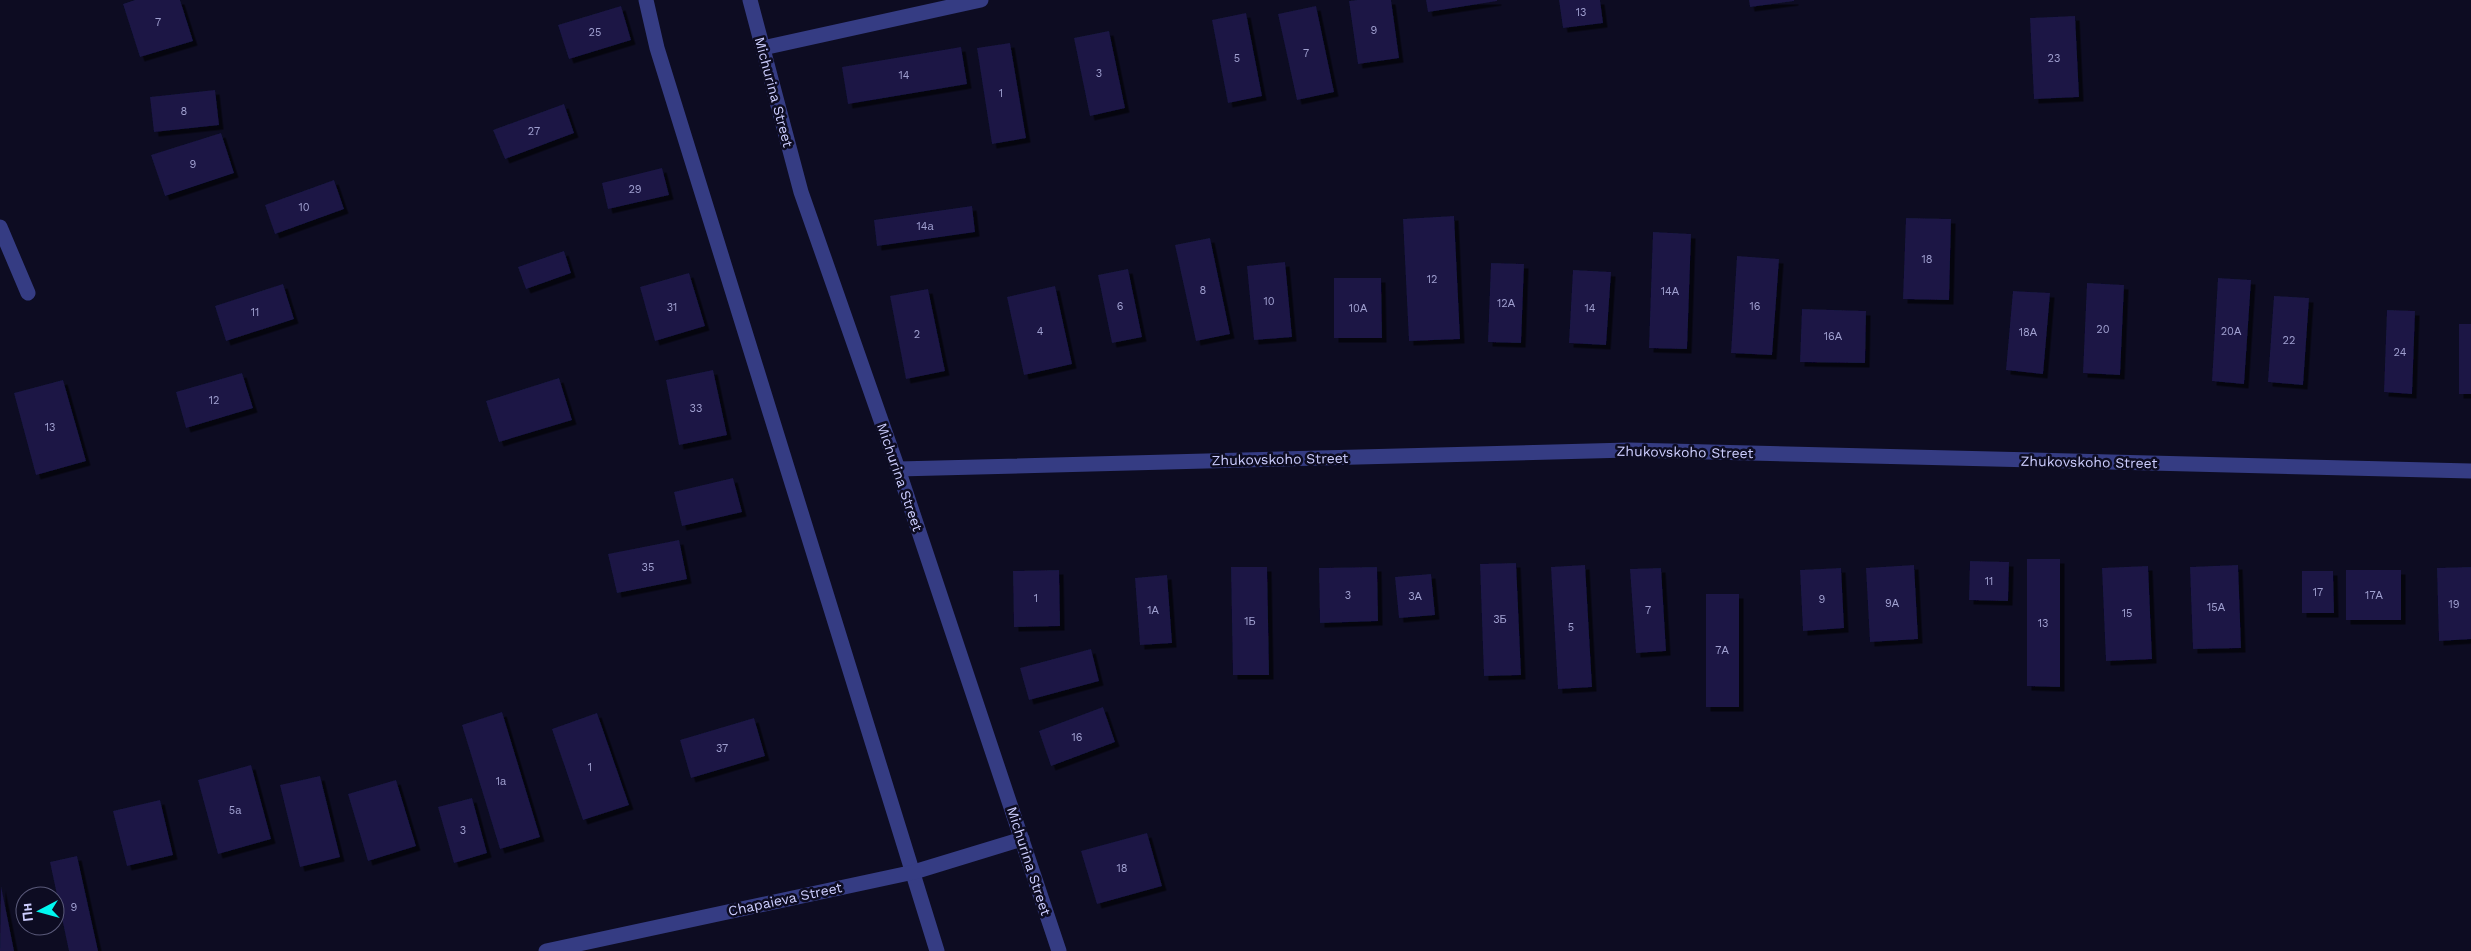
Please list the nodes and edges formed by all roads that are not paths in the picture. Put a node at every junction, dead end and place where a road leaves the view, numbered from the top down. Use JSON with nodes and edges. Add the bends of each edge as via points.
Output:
{"nodes":[{"id":1,"x":646,"y":0,"type":"edge"},
{"id":2,"x":750,"y":0,"type":"edge"},
{"id":3,"x":981,"y":0,"type":"edge"},
{"id":4,"x":763,"y":48,"type":"junction"},
{"id":5,"x":0,"y":227,"type":"edge"},
{"id":6,"x":28,"y":293,"type":"dead end"},
{"id":7,"x":898,"y":469,"type":"junction"},
{"id":8,"x":2471,"y":471,"type":"edge"},
{"id":9,"x":1022,"y":839,"type":"junction"},
{"id":10,"x":914,"y":872,"type":"junction"},
{"id":11,"x":546,"y":951,"type":"edge"},
{"id":12,"x":937,"y":951,"type":"edge"},
{"id":13,"x":1059,"y":951,"type":"edge"}],
"edges":[{"from":1,"to":10,"type":"street","via":[[657,48]]},
{"from":2,"to":4,"type":"street","name":"Michurina Street"},
{"from":3,"to":4,"type":"street"},
{"from":4,"to":7,"type":"street","name":"Michurina Street","via":[[801,192]]},
{"from":5,"to":6,"type":"street"},
{"from":7,"to":8,"type":"street","name":"Zhukovskoho Street","via":[[1629,450]]},
{"from":7,"to":9,"type":"street","name":"Michurina Street"},
{"from":9,"to":10,"type":"street","name":"Chapaieva Street"},
{"from":9,"to":13,"type":"street","name":"Michurina Street"},
{"from":10,"to":11,"type":"street","name":"Chapaieva Street"},
{"from":10,"to":12,"type":"street"}]}
